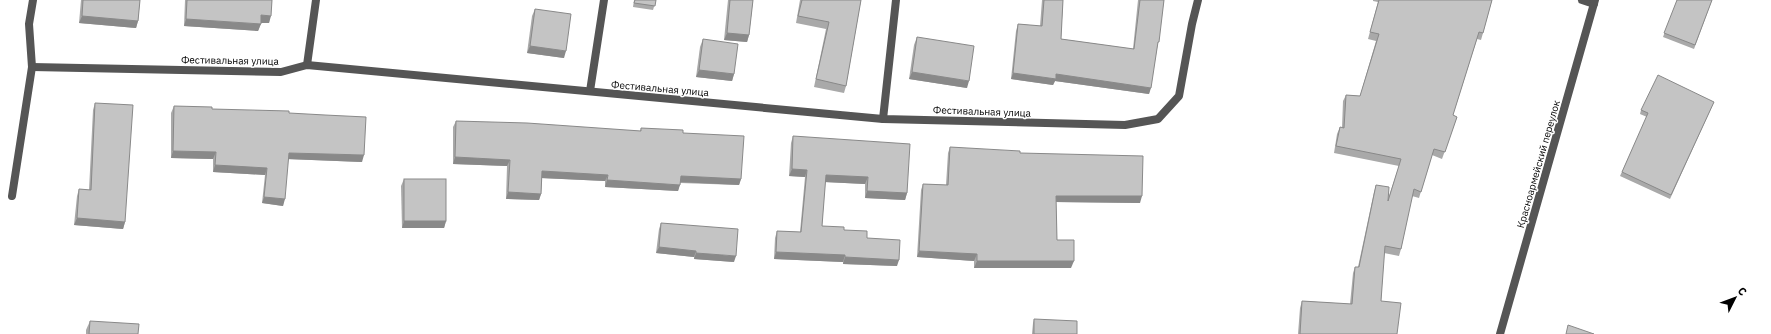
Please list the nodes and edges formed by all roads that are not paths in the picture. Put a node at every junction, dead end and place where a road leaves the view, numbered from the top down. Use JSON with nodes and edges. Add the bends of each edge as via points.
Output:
{"nodes":[{"id":1,"x":33,"y":0,"type":"edge"},
{"id":2,"x":316,"y":0,"type":"edge"},
{"id":3,"x":604,"y":0,"type":"edge"},
{"id":4,"x":896,"y":0,"type":"edge"},
{"id":5,"x":1198,"y":0,"type":"edge"},
{"id":6,"x":1582,"y":0,"type":"edge"},
{"id":7,"x":1595,"y":2,"type":"edge"},
{"id":8,"x":307,"y":64,"type":"junction"},
{"id":9,"x":32,"y":66,"type":"junction"},
{"id":10,"x":590,"y":91,"type":"junction"},
{"id":11,"x":883,"y":119,"type":"junction"},
{"id":12,"x":12,"y":196,"type":"dead end"},
{"id":13,"x":1500,"y":334,"type":"edge"}],
"edges":[{"from":1,"to":9,"type":"street","via":[[29,24]]},
{"from":2,"to":8,"type":"street"},
{"from":3,"to":10,"type":"street"},
{"from":4,"to":11,"type":"street"},
{"from":5,"to":11,"type":"street","name":"Фестивальная улица","via":[[1179,96],[1158,119],[1125,125]]},
{"from":6,"to":7,"type":"street"},
{"from":7,"to":13,"type":"street","name":"Красноармейский переулок"},
{"from":8,"to":9,"type":"street","name":"Фестивальная улица","via":[[281,72]]},
{"from":8,"to":10,"type":"street","name":"Фестивальная улица"},
{"from":9,"to":12,"type":"street"},
{"from":10,"to":11,"type":"street","name":"Фестивальная улица"}]}
